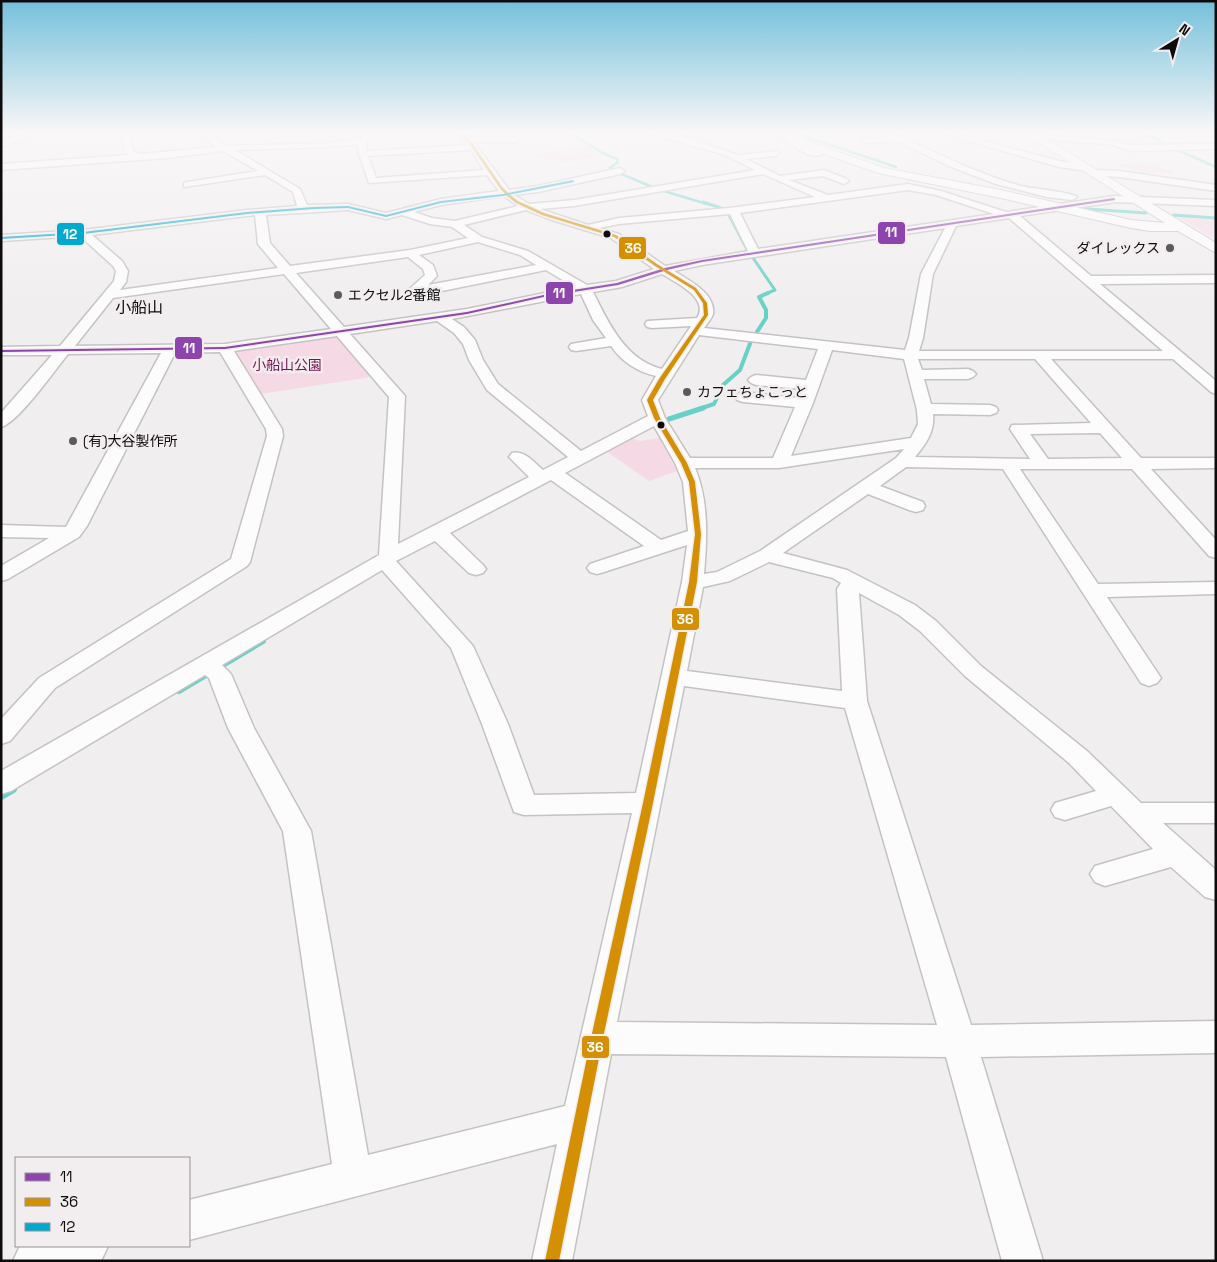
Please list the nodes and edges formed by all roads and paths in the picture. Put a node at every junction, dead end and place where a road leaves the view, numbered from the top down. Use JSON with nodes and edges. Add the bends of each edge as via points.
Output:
{"nodes":[{"id":1,"x":295,"y":190,"type":"edge"},
{"id":2,"x":477,"y":190,"type":"edge"},
{"id":3,"x":507,"y":190,"type":"edge"},
{"id":4,"x":618,"y":190,"type":"edge"},
{"id":5,"x":643,"y":190,"type":"edge"},
{"id":6,"x":807,"y":190,"type":"edge"},
{"id":7,"x":886,"y":190,"type":"edge"},
{"id":8,"x":922,"y":190,"type":"edge"},
{"id":9,"x":977,"y":190,"type":"edge"},
{"id":10,"x":1034,"y":190,"type":"edge"},
{"id":11,"x":1122,"y":190,"type":"edge"},
{"id":12,"x":1192,"y":190,"type":"edge"},
{"id":13,"x":625,"y":193,"type":"junction"},
{"id":14,"x":826,"y":198,"type":"junction"},
{"id":15,"x":1134,"y":198,"type":"junction"},
{"id":16,"x":1114,"y":199,"type":"junction"},
{"id":17,"x":1173,"y":202,"type":"junction"},
{"id":18,"x":1216,"y":203,"type":"edge"},
{"id":19,"x":528,"y":207,"type":"junction"},
{"id":20,"x":1058,"y":207,"type":"junction"},
{"id":21,"x":303,"y":208,"type":"junction"},
{"id":22,"x":1182,"y":209,"type":"dead end"},
{"id":23,"x":728,"y":211,"type":"junction"},
{"id":24,"x":260,"y":212,"type":"junction"},
{"id":25,"x":404,"y":212,"type":"junction"},
{"id":26,"x":1008,"y":215,"type":"junction"},
{"id":27,"x":455,"y":224,"type":"junction"},
{"id":28,"x":952,"y":224,"type":"junction"},
{"id":29,"x":587,"y":227,"type":"junction"},
{"id":30,"x":1180,"y":227,"type":"junction"},
{"id":31,"x":83,"y":233,"type":"junction"},
{"id":32,"x":1,"y":238,"type":"edge"},
{"id":33,"x":478,"y":239,"type":"junction"},
{"id":34,"x":1216,"y":249,"type":"edge"},
{"id":35,"x":754,"y":252,"type":"junction"},
{"id":36,"x":410,"y":253,"type":"junction"},
{"id":37,"x":548,"y":266,"type":"junction"},
{"id":38,"x":288,"y":270,"type":"junction"},
{"id":39,"x":663,"y":270,"type":"junction"},
{"id":40,"x":1216,"y":279,"type":"edge"},
{"id":41,"x":1088,"y":280,"type":"junction"},
{"id":42,"x":585,"y":289,"type":"junction"},
{"id":43,"x":412,"y":292,"type":"junction"},
{"id":44,"x":110,"y":295,"type":"junction"},
{"id":45,"x":441,"y":318,"type":"junction"},
{"id":46,"x":420,"y":319,"type":"junction"},
{"id":47,"x":652,"y":324,"type":"dead end"},
{"id":48,"x":698,"y":327,"type":"junction"},
{"id":49,"x":340,"y":331,"type":"junction"},
{"id":50,"x":615,"y":341,"type":"junction"},
{"id":51,"x":826,"y":346,"type":"junction"},
{"id":52,"x":576,"y":347,"type":"dead end"},
{"id":53,"x":225,"y":348,"type":"junction"},
{"id":54,"x":170,"y":349,"type":"junction"},
{"id":55,"x":64,"y":350,"type":"junction"},
{"id":56,"x":1,"y":351,"type":"edge"},
{"id":57,"x":910,"y":355,"type":"junction"},
{"id":58,"x":1177,"y":355,"type":"junction"},
{"id":59,"x":1040,"y":356,"type":"junction"},
{"id":60,"x":665,"y":374,"type":"junction"},
{"id":61,"x":968,"y":374,"type":"dead end"},
{"id":62,"x":915,"y":375,"type":"junction"},
{"id":63,"x":756,"y":380,"type":"dead end"},
{"id":64,"x":811,"y":385,"type":"junction"},
{"id":65,"x":1216,"y":389,"type":"edge"},
{"id":66,"x":743,"y":397,"type":"dead end"},
{"id":67,"x":805,"y":403,"type":"junction"},
{"id":68,"x":924,"y":409,"type":"junction"},
{"id":69,"x":990,"y":410,"type":"dead end"},
{"id":70,"x":657,"y":418,"type":"junction"},
{"id":71,"x":1,"y":422,"type":"edge"},
{"id":72,"x":1104,"y":428,"type":"junction"},
{"id":73,"x":917,"y":444,"type":"junction"},
{"id":74,"x":518,"y":457,"type":"dead end"},
{"id":75,"x":579,"y":458,"type":"junction"},
{"id":76,"x":684,"y":462,"type":"junction"},
{"id":77,"x":902,"y":462,"type":"junction"},
{"id":78,"x":779,"y":463,"type":"junction"},
{"id":79,"x":1135,"y":463,"type":"junction"},
{"id":80,"x":1216,"y":463,"type":"edge"},
{"id":81,"x":1008,"y":464,"type":"junction"},
{"id":82,"x":1043,"y":464,"type":"junction"},
{"id":83,"x":550,"y":476,"type":"junction"},
{"id":84,"x":867,"y":487,"type":"junction"},
{"id":85,"x":916,"y":506,"type":"dead end"},
{"id":86,"x":1,"y":531,"type":"edge"},
{"id":87,"x":72,"y":533,"type":"junction"},
{"id":88,"x":698,"y":534,"type":"junction"},
{"id":89,"x":440,"y":536,"type":"junction"},
{"id":90,"x":659,"y":548,"type":"junction"},
{"id":91,"x":1216,"y":552,"type":"edge"},
{"id":92,"x":767,"y":555,"type":"junction"},
{"id":93,"x":1,"y":556,"type":"edge"},
{"id":94,"x":34,"y":556,"type":"junction"},
{"id":95,"x":389,"y":561,"type":"junction"},
{"id":96,"x":597,"y":568,"type":"dead end"},
{"id":97,"x":476,"y":569,"type":"dead end"},
{"id":98,"x":1,"y":575,"type":"edge"},
{"id":99,"x":854,"y":581,"type":"junction"},
{"id":100,"x":693,"y":582,"type":"junction"},
{"id":101,"x":1216,"y":588,"type":"edge"},
{"id":102,"x":1092,"y":591,"type":"junction"},
{"id":103,"x":212,"y":670,"type":"junction"},
{"id":104,"x":674,"y":677,"type":"junction"},
{"id":105,"x":1149,"y":678,"type":"dead end"},
{"id":106,"x":856,"y":701,"type":"junction"},
{"id":107,"x":1,"y":735,"type":"edge"},
{"id":108,"x":1,"y":784,"type":"edge"},
{"id":109,"x":648,"y":803,"type":"junction"},
{"id":110,"x":1125,"y":804,"type":"junction"},
{"id":111,"x":1066,"y":810,"type":"dead end"},
{"id":112,"x":1216,"y":813,"type":"edge"},
{"id":113,"x":1176,"y":854,"type":"junction"},
{"id":114,"x":1105,"y":874,"type":"dead end"},
{"id":115,"x":1216,"y":888,"type":"edge"},
{"id":116,"x":1216,"y":1037,"type":"edge"},
{"id":117,"x":597,"y":1038,"type":"junction"},
{"id":118,"x":959,"y":1041,"type":"junction"},
{"id":119,"x":580,"y":1120,"type":"junction"},
{"id":120,"x":353,"y":1178,"type":"junction"},
{"id":121,"x":190,"y":1220,"type":"edge"},
{"id":122,"x":84,"y":1247,"type":"edge"},
{"id":123,"x":88,"y":1247,"type":"edge"},
{"id":124,"x":33,"y":1261,"type":"edge"},
{"id":125,"x":85,"y":1261,"type":"edge"},
{"id":126,"x":552,"y":1261,"type":"edge"},
{"id":127,"x":1023,"y":1261,"type":"edge"}],
"edges":[{"from":1,"to":21,"type":"street"},
{"from":2,"to":25,"type":"street"},
{"from":3,"to":19,"type":"street"},
{"from":4,"to":13,"type":"street"},
{"from":5,"to":13,"type":"street"},
{"from":6,"to":14,"type":"street"},
{"from":7,"to":14,"type":"street"},
{"from":8,"to":26,"type":"street"},
{"from":9,"to":20,"type":"street"},
{"from":10,"to":16,"type":"street","via":[[1054,195]]},
{"from":11,"to":15,"type":"street"},
{"from":12,"to":15,"type":"street"},
{"from":13,"to":19,"type":"street","via":[[574,203]]},
{"from":14,"to":23,"type":"street"},
{"from":15,"to":16,"type":"street"},
{"from":15,"to":17,"type":"street"},
{"from":15,"to":30,"type":"street"},
{"from":16,"to":20,"type":"street"},
{"from":17,"to":18,"type":"street"},
{"from":17,"to":22,"type":"street"},
{"from":19,"to":27,"type":"street"},
{"from":19,"to":29,"type":"street"},
{"from":20,"to":26,"type":"street"},
{"from":20,"to":30,"type":"street","via":[[1131,224]]},
{"from":21,"to":24,"type":"street"},
{"from":21,"to":25,"type":"street","via":[[348,207],[381,216]]},
{"from":23,"to":29,"type":"street"},
{"from":23,"to":35,"type":"street"},
{"from":24,"to":31,"type":"street"},
{"from":24,"to":38,"type":"street","via":[[264,244]]},
{"from":25,"to":27,"type":"street"},
{"from":26,"to":28,"type":"street"},
{"from":26,"to":41,"type":"street"},
{"from":27,"to":33,"type":"street"},
{"from":28,"to":35,"type":"street"},
{"from":28,"to":57,"type":"street","via":[[927,274]]},
{"from":29,"to":39,"type":"street","via":[[624,240]]},
{"from":30,"to":34,"type":"street"},
{"from":31,"to":32,"type":"street"},
{"from":31,"to":44,"type":"street","via":[[122,271],[120,282]]},
{"from":33,"to":36,"type":"street"},
{"from":33,"to":37,"type":"street","via":[[524,254]]},
{"from":35,"to":39,"type":"street"},
{"from":36,"to":38,"type":"street"},
{"from":36,"to":43,"type":"street","via":[[429,268],[432,276]]},
{"from":37,"to":42,"type":"street"},
{"from":37,"to":43,"type":"street"},
{"from":38,"to":44,"type":"street"},
{"from":38,"to":49,"type":"street"},
{"from":39,"to":42,"type":"street","via":[[618,284]]},
{"from":39,"to":48,"type":"street","via":[[695,290],[704,303],[706,315]]},
{"from":40,"to":41,"type":"street"},
{"from":41,"to":58,"type":"street"},
{"from":42,"to":45,"type":"street"},
{"from":42,"to":50,"type":"street"},
{"from":43,"to":46,"type":"street","via":[[405,297]]},
{"from":44,"to":55,"type":"street"},
{"from":45,"to":46,"type":"street"},
{"from":45,"to":75,"type":"street","via":[[459,330],[470,343],[492,387]]},
{"from":46,"to":49,"type":"street"},
{"from":47,"to":48,"type":"street"},
{"from":48,"to":51,"type":"street","via":[[753,338]]},
{"from":48,"to":60,"type":"street"},
{"from":49,"to":53,"type":"street"},
{"from":49,"to":95,"type":"street","via":[[397,396]]},
{"from":50,"to":52,"type":"street"},
{"from":50,"to":60,"type":"street","via":[[635,362]]},
{"from":51,"to":57,"type":"street"},
{"from":51,"to":64,"type":"street"},
{"from":53,"to":54,"type":"street"},
{"from":53,"to":107,"type":"street","via":[[274,429],[275,436],[240,562],[47,683]]},
{"from":54,"to":55,"type":"street"},
{"from":54,"to":87,"type":"street"},
{"from":55,"to":56,"type":"street"},
{"from":55,"to":71,"type":"street"},
{"from":57,"to":59,"type":"street"},
{"from":57,"to":62,"type":"street"},
{"from":58,"to":59,"type":"street"},
{"from":58,"to":65,"type":"street"},
{"from":59,"to":72,"type":"street"},
{"from":60,"to":70,"type":"street","via":[[650,400]]},
{"from":61,"to":62,"type":"street"},
{"from":62,"to":68,"type":"street"},
{"from":63,"to":64,"type":"street"},
{"from":64,"to":67,"type":"street"},
{"from":66,"to":67,"type":"street"},
{"from":67,"to":78,"type":"street"},
{"from":68,"to":69,"type":"street"},
{"from":68,"to":73,"type":"street","via":[[926,424]]},
{"from":70,"to":75,"type":"street"},
{"from":70,"to":76,"type":"street"},
{"from":72,"to":79,"type":"street"},
{"from":72,"to":82,"type":"street","via":[[1018,429]]},
{"from":73,"to":77,"type":"street"},
{"from":73,"to":78,"type":"street"},
{"from":74,"to":83,"type":"street"},
{"from":75,"to":83,"type":"street"},
{"from":76,"to":78,"type":"street"},
{"from":76,"to":88,"type":"street","via":[[692,482]]},
{"from":77,"to":81,"type":"street"},
{"from":77,"to":84,"type":"street"},
{"from":79,"to":80,"type":"street"},
{"from":79,"to":82,"type":"street"},
{"from":79,"to":91,"type":"street"},
{"from":81,"to":82,"type":"street"},
{"from":81,"to":102,"type":"street"},
{"from":83,"to":89,"type":"street"},
{"from":83,"to":90,"type":"street"},
{"from":84,"to":85,"type":"street"},
{"from":84,"to":92,"type":"street"},
{"from":86,"to":87,"type":"street"},
{"from":87,"to":94,"type":"street"},
{"from":88,"to":90,"type":"street"},
{"from":88,"to":100,"type":"street"},
{"from":89,"to":95,"type":"street"},
{"from":89,"to":97,"type":"street"},
{"from":90,"to":96,"type":"street"},
{"from":92,"to":99,"type":"street","via":[[840,574]]},
{"from":92,"to":100,"type":"street","via":[[723,577]]},
{"from":93,"to":94,"type":"street"},
{"from":94,"to":98,"type":"street"},
{"from":95,"to":103,"type":"street"},
{"from":95,"to":109,"type":"street","via":[[462,646],[524,805]]},
{"from":99,"to":106,"type":"street","via":[[848,589]]},
{"from":99,"to":110,"type":"street","via":[[907,610],[928,626],[973,671],[1078,757]]},
{"from":100,"to":104,"type":"street"},
{"from":101,"to":102,"type":"street"},
{"from":102,"to":105,"type":"street"},
{"from":103,"to":108,"type":"street"},
{"from":103,"to":120,"type":"street","via":[[297,830]]},
{"from":104,"to":106,"type":"street"},
{"from":104,"to":109,"type":"street"},
{"from":106,"to":118,"type":"street"},
{"from":109,"to":117,"type":"street"},
{"from":110,"to":111,"type":"street"},
{"from":110,"to":112,"type":"street"},
{"from":110,"to":113,"type":"street"},
{"from":113,"to":114,"type":"street"},
{"from":113,"to":115,"type":"street"},
{"from":116,"to":118,"type":"street"},
{"from":117,"to":118,"type":"street"},
{"from":117,"to":119,"type":"street"},
{"from":118,"to":127,"type":"street"},
{"from":119,"to":120,"type":"street"},
{"from":119,"to":126,"type":"street"},
{"from":120,"to":121,"type":"street"},
{"from":122,"to":124,"type":"street"},
{"from":123,"to":125,"type":"street"}]}
